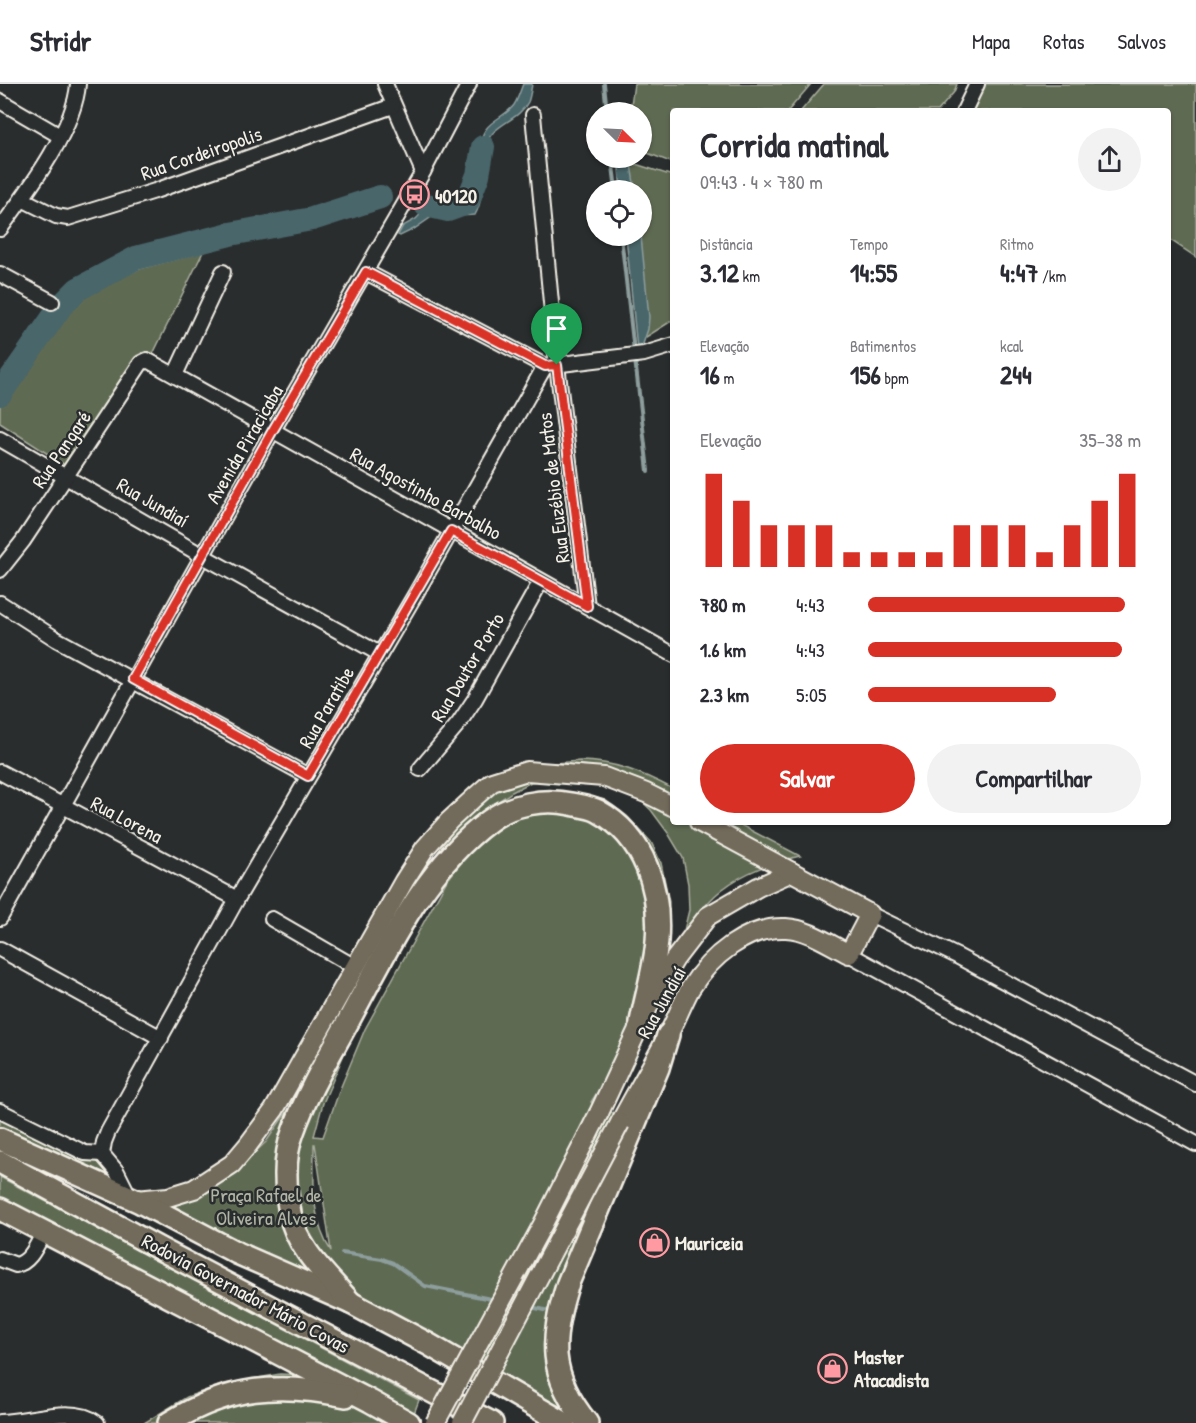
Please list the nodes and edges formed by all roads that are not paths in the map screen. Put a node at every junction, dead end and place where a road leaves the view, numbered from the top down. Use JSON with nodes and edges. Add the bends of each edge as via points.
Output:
{"nodes":[{"id":1,"x":78,"y":84,"type":"edge"},
{"id":2,"x":385,"y":84,"type":"edge"},
{"id":3,"x":469,"y":84,"type":"edge"},
{"id":4,"x":977,"y":84,"type":"edge"},
{"id":5,"x":0,"y":101,"type":"edge"},
{"id":6,"x":393,"y":106,"type":"junction"},
{"id":7,"x":965,"y":108,"type":"edge"},
{"id":8,"x":533,"y":115,"type":"dead end"},
{"id":9,"x":60,"y":136,"type":"junction"},
{"id":10,"x":423,"y":172,"type":"junction"},
{"id":11,"x":22,"y":199,"type":"junction"},
{"id":12,"x":0,"y":229,"type":"edge"},
{"id":13,"x":223,"y":272,"type":"dead end"},
{"id":14,"x":366,"y":272,"type":"junction"},
{"id":15,"x":0,"y":274,"type":"edge"},
{"id":16,"x":52,"y":302,"type":"dead end"},
{"id":17,"x":670,"y":346,"type":"edge"},
{"id":18,"x":158,"y":366,"type":"joint"},
{"id":19,"x":551,"y":366,"type":"junction"},
{"id":20,"x":176,"y":375,"type":"junction"},
{"id":21,"x":273,"y":430,"type":"junction"},
{"id":22,"x":0,"y":439,"type":"edge"},
{"id":23,"x":66,"y":478,"type":"junction"},
{"id":24,"x":451,"y":531,"type":"junction"},
{"id":25,"x":203,"y":556,"type":"junction"},
{"id":26,"x":0,"y":570,"type":"edge"},
{"id":27,"x":541,"y":581,"type":"junction"},
{"id":28,"x":0,"y":603,"type":"edge"},
{"id":29,"x":587,"y":606,"type":"junction"},
{"id":30,"x":670,"y":653,"type":"edge"},
{"id":31,"x":380,"y":654,"type":"junction"},
{"id":32,"x":133,"y":679,"type":"junction"},
{"id":33,"x":420,"y":769,"type":"dead end"},
{"id":34,"x":0,"y":772,"type":"edge"},
{"id":35,"x":308,"y":776,"type":"junction"},
{"id":36,"x":670,"y":805,"type":"edge"},
{"id":37,"x":63,"y":807,"type":"junction"},
{"id":38,"x":706,"y":825,"type":"edge"},
{"id":39,"x":792,"y":872,"type":"junction"},
{"id":40,"x":237,"y":899,"type":"junction"},
{"id":41,"x":870,"y":914,"type":"junction"},
{"id":42,"x":0,"y":918,"type":"edge"},
{"id":43,"x":272,"y":919,"type":"dead end"},
{"id":44,"x":0,"y":949,"type":"edge"},
{"id":45,"x":849,"y":954,"type":"junction"},
{"id":46,"x":354,"y":967,"type":"junction"},
{"id":47,"x":641,"y":1022,"type":"junction"},
{"id":48,"x":668,"y":1035,"type":"junction"},
{"id":49,"x":161,"y":1038,"type":"junction"},
{"id":50,"x":1196,"y":1084,"type":"edge"},
{"id":51,"x":0,"y":1111,"type":"edge"},
{"id":52,"x":0,"y":1138,"type":"edge"},
{"id":53,"x":1196,"y":1144,"type":"edge"},
{"id":54,"x":102,"y":1154,"type":"junction"},
{"id":55,"x":0,"y":1162,"type":"edge"},
{"id":56,"x":133,"y":1199,"type":"junction"},
{"id":57,"x":0,"y":1209,"type":"edge"},
{"id":58,"x":44,"y":1232,"type":"junction"},
{"id":59,"x":0,"y":1259,"type":"edge"},
{"id":60,"x":351,"y":1303,"type":"junction"},
{"id":61,"x":370,"y":1401,"type":"junction"},
{"id":62,"x":0,"y":1422,"type":"edge"},
{"id":63,"x":18,"y":1422,"type":"edge"},
{"id":64,"x":97,"y":1423,"type":"edge"},
{"id":65,"x":169,"y":1423,"type":"edge"},
{"id":66,"x":409,"y":1423,"type":"edge"},
{"id":67,"x":435,"y":1423,"type":"edge"},
{"id":68,"x":462,"y":1423,"type":"edge"},
{"id":69,"x":492,"y":1423,"type":"edge"},
{"id":70,"x":564,"y":1423,"type":"edge"},
{"id":71,"x":587,"y":1423,"type":"edge"}],
"edges":[{"from":1,"to":9,"type":"street","via":[[76,100]]},
{"from":2,"to":6,"type":"street"},
{"from":3,"to":10,"type":"street","name":"Avenida Piracicaba"},
{"from":4,"to":7,"type":"street"},
{"from":5,"to":9,"type":"street"},
{"from":6,"to":10,"type":"street"},
{"from":6,"to":11,"type":"street","name":"Rua Cordeiropolis","via":[[68,218]]},
{"from":8,"to":19,"type":"street","name":"Rua Euzébio de Matos"},
{"from":9,"to":11,"type":"street"},
{"from":10,"to":14,"type":"street","name":"Avenida Piracicaba"},
{"from":11,"to":12,"type":"street"},
{"from":13,"to":20,"type":"street"},
{"from":14,"to":19,"type":"street"},
{"from":14,"to":21,"type":"street","name":"Avenida Piracicaba"},
{"from":15,"to":16,"type":"street"},
{"from":17,"to":19,"type":"street","via":[[637,355]]},
{"from":18,"to":20,"type":"street","name":"Rua Agostinho Barbalho"},
{"from":18,"to":23,"type":"street","name":"Rua Pangaré","via":[[147,360],[141,363]]},
{"from":19,"to":24,"type":"street","name":"Rua Paratibe"},
{"from":19,"to":29,"type":"street","name":"Rua Euzébio de Matos"},
{"from":20,"to":21,"type":"street","name":"Rua Agostinho Barbalho"},
{"from":21,"to":24,"type":"street","name":"Rua Agostinho Barbalho"},
{"from":21,"to":25,"type":"street","name":"Avenida Piracicaba"},
{"from":22,"to":23,"type":"street","name":"Rua Jundiaí"},
{"from":23,"to":25,"type":"street","name":"Rua Jundiaí"},
{"from":23,"to":26,"type":"street","name":"Rua Pangaré"},
{"from":24,"to":27,"type":"street","name":"Rua Agostinho Barbalho"},
{"from":24,"to":31,"type":"street","name":"Rua Paratibe"},
{"from":25,"to":31,"type":"street","name":"Rua Jundiaí"},
{"from":25,"to":32,"type":"street","name":"Avenida Piracicaba"},
{"from":27,"to":29,"type":"street","name":"Rua Agostinho Barbalho"},
{"from":27,"to":33,"type":"street","name":"Rua Doutor Porto","via":[[475,699]]},
{"from":28,"to":32,"type":"street","via":[[56,639]]},
{"from":29,"to":30,"type":"street","name":"Rua Agostinho Barbalho"},
{"from":31,"to":35,"type":"street","name":"Rua Paratibe"},
{"from":32,"to":35,"type":"street"},
{"from":32,"to":37,"type":"street","name":"Avenida Piracicaba"},
{"from":34,"to":37,"type":"street","name":"Rua Lorena"},
{"from":35,"to":40,"type":"street","name":"Rua Paratibe"},
{"from":36,"to":46,"type":"main road","via":[[604,777],[527,771],[492,782],[425,848]]},
{"from":37,"to":40,"type":"street","name":"Rua Lorena"},
{"from":37,"to":42,"type":"street","name":"Avenida Piracicaba"},
{"from":38,"to":39,"type":"main road"},
{"from":39,"to":41,"type":"main road"},
{"from":39,"to":47,"type":"main road","name":"Rua Jundiaí","via":[[737,897],[708,916],[675,958]]},
{"from":40,"to":49,"type":"street","name":"Rua Paratibe"},
{"from":41,"to":45,"type":"main road"},
{"from":41,"to":50,"type":"street"},
{"from":43,"to":46,"type":"street"},
{"from":44,"to":49,"type":"street"},
{"from":45,"to":48,"type":"main road","name":"Rua Jundiaí","via":[[804,931],[786,928],[756,932],[733,944],[708,965]]},
{"from":45,"to":53,"type":"street","name":"Rua Jundiaí"},
{"from":46,"to":56,"type":"main road","via":[[274,1110],[232,1164],[194,1189],[168,1197]]},
{"from":47,"to":60,"type":"highway","via":[[657,943],[658,907],[646,864],[633,842],[596,810],[560,801],[511,807],[489,820],[443,865],[395,935],[292,1133],[285,1176],[290,1216],[298,1238],[316,1265]]},
{"from":47,"to":67,"type":"main road","name":"Rua Jundiaí","bridge":true,"via":[[543,1224]]},
{"from":48,"to":68,"type":"main road","name":"Rua Jundiaí","bridge":true},
{"from":48,"to":71,"type":"highway","via":[[557,1315],[555,1352],[559,1373],[567,1394]]},
{"from":49,"to":54,"type":"street","name":"Rua Paratibe","via":[[108,1132]]},
{"from":51,"to":54,"type":"street","via":[[85,1153]]},
{"from":52,"to":56,"type":"highway"},
{"from":54,"to":56,"type":"street"},
{"from":55,"to":69,"type":"highway","name":"Rodovia Governador Mário Covas"},
{"from":56,"to":60,"type":"highway","via":[[237,1253]]},
{"from":57,"to":58,"type":"highway","name":"Rodovia Governador Mário Covas"},
{"from":58,"to":59,"type":"street","via":[[25,1262],[16,1265]]},
{"from":58,"to":61,"type":"highway","name":"Rodovia Governador Mário Covas"},
{"from":60,"to":70,"type":"highway"},
{"from":61,"to":65,"type":"highway","via":[[301,1389],[254,1389],[216,1399]]},
{"from":61,"to":66,"type":"highway","name":"Rodovia Governador Mário Covas"},
{"from":62,"to":63,"type":"street"},
{"from":63,"to":64,"type":"street","via":[[80,1415]]}]}
